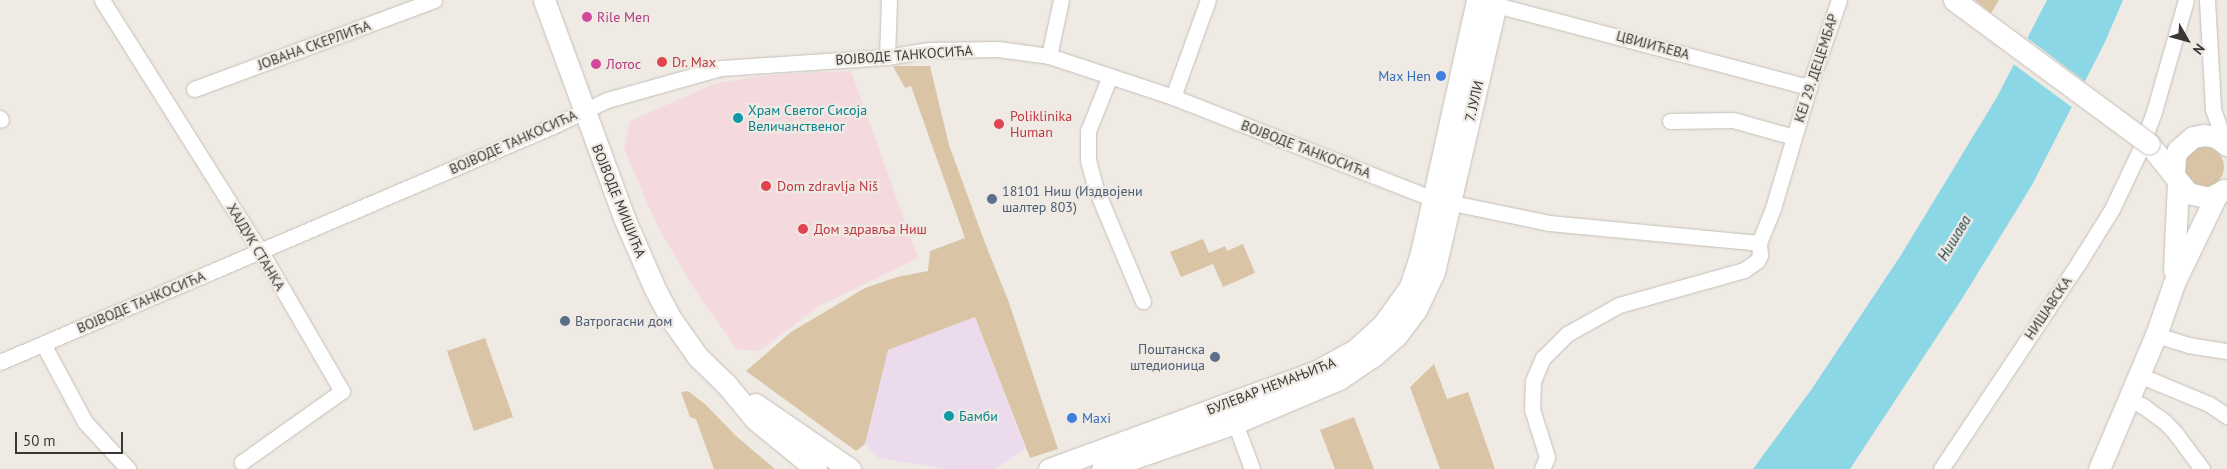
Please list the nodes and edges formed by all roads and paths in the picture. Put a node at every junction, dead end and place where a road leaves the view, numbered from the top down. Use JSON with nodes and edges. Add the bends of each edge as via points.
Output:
{"nodes":[{"id":1,"x":102,"y":0,"type":"edge"},
{"id":2,"x":434,"y":0,"type":"edge"},
{"id":3,"x":544,"y":0,"type":"edge"},
{"id":4,"x":889,"y":0,"type":"edge"},
{"id":5,"x":1061,"y":0,"type":"edge"},
{"id":6,"x":1208,"y":0,"type":"edge"},
{"id":7,"x":1839,"y":0,"type":"edge"},
{"id":8,"x":1954,"y":0,"type":"edge"},
{"id":9,"x":2186,"y":0,"type":"edge"},
{"id":10,"x":2206,"y":0,"type":"edge"},
{"id":11,"x":1490,"y":2,"type":"edge"},
{"id":12,"x":1049,"y":56,"type":"junction"},
{"id":13,"x":887,"y":57,"type":"junction"},
{"id":14,"x":1110,"y":76,"type":"junction"},
{"id":15,"x":1808,"y":87,"type":"junction"},
{"id":16,"x":194,"y":89,"type":"dead end"},
{"id":17,"x":1173,"y":97,"type":"junction"},
{"id":18,"x":584,"y":111,"type":"junction"},
{"id":19,"x":1670,"y":121,"type":"dead end"},
{"id":20,"x":1794,"y":137,"type":"junction"},
{"id":21,"x":2146,"y":142,"type":"junction"},
{"id":22,"x":2184,"y":143,"type":"junction"},
{"id":23,"x":2226,"y":144,"type":"edge"},
{"id":24,"x":2176,"y":178,"type":"junction"},
{"id":25,"x":2222,"y":192,"type":"edge"},
{"id":26,"x":1442,"y":200,"type":"junction"},
{"id":27,"x":1759,"y":243,"type":"junction"},
{"id":28,"x":261,"y":252,"type":"junction"},
{"id":29,"x":2174,"y":283,"type":"junction"},
{"id":30,"x":1143,"y":301,"type":"dead end"},
{"id":31,"x":2156,"y":335,"type":"junction"},
{"id":32,"x":43,"y":344,"type":"junction"},
{"id":33,"x":2227,"y":351,"type":"edge"},
{"id":34,"x":0,"y":362,"type":"edge"},
{"id":35,"x":2139,"y":375,"type":"junction"},
{"id":36,"x":726,"y":384,"type":"junction"},
{"id":37,"x":2129,"y":399,"type":"junction"},
{"id":38,"x":2227,"y":416,"type":"edge"},
{"id":39,"x":1234,"y":423,"type":"junction"},
{"id":40,"x":788,"y":447,"type":"junction"},
{"id":41,"x":242,"y":462,"type":"dead end"},
{"id":42,"x":128,"y":469,"type":"edge"},
{"id":43,"x":801,"y":469,"type":"edge"},
{"id":44,"x":816,"y":469,"type":"edge"},
{"id":45,"x":850,"y":469,"type":"edge"},
{"id":46,"x":1049,"y":469,"type":"edge"},
{"id":47,"x":1102,"y":469,"type":"edge"},
{"id":48,"x":1252,"y":469,"type":"edge"},
{"id":49,"x":1542,"y":469,"type":"edge"},
{"id":50,"x":1941,"y":469,"type":"edge"},
{"id":51,"x":2099,"y":469,"type":"edge"},
{"id":52,"x":2202,"y":469,"type":"edge"}],
"edges":[{"from":1,"to":28,"type":"street","name":"ХАЈДУК СТАНКА"},
{"from":2,"to":16,"type":"street","name":"ЈОВАНА СКЕРЛИЋА"},
{"from":3,"to":18,"type":"street","name":"ВОЈВОДЕ МИШИЋА"},
{"from":4,"to":13,"type":"street"},
{"from":5,"to":12,"type":"street"},
{"from":6,"to":17,"type":"street"},
{"from":7,"to":15,"type":"street","name":"КЕЈ 29. ДЕЦЕМБАР"},
{"from":8,"to":21,"type":"street","bridge":true},
{"from":9,"to":21,"type":"street","name":"НИШАВСКА"},
{"from":10,"to":23,"type":"street","via":[[2213,109]]},
{"from":11,"to":15,"type":"street","name":"ЦВИЈИЋЕВА"},
{"from":11,"to":26,"type":"street","name":"7. ЈУЛИ"},
{"from":12,"to":13,"type":"street","name":"ВОЈВОДЕ ТАНКОСИЋА","via":[[1019,50],[971,49],[930,50]]},
{"from":12,"to":14,"type":"street","name":"ВОЈВОДЕ ТАНКОСИЋА"},
{"from":13,"to":18,"type":"street","name":"ВОЈВОДЕ ТАНКОСИЋА","via":[[721,68],[607,100]]},
{"from":14,"to":17,"type":"street","name":"ВОЈВОДЕ ТАНКОСИЋА"},
{"from":14,"to":30,"type":"street","via":[[1088,131],[1088,160],[1095,186]]},
{"from":15,"to":20,"type":"street","name":"КЕЈ 29. ДЕЦЕМБАР"},
{"from":17,"to":26,"type":"street","name":"ВОЈВОДЕ ТАНКОСИЋА"},
{"from":18,"to":28,"type":"street","name":"ВОЈВОДЕ ТАНКОСИЋА"},
{"from":18,"to":36,"type":"street","name":"ВОЈВОДЕ МИШИЋА","via":[[655,289],[671,319],[698,357]]},
{"from":19,"to":20,"type":"street","name":"КЕЈ 29. ДЕЦЕМБАР","via":[[1733,120]]},
{"from":20,"to":27,"type":"street","name":"КЕЈ 29. ДЕЦЕМБАР"},
{"from":21,"to":22,"type":"street"},
{"from":21,"to":24,"type":"street"},
{"from":21,"to":50,"type":"street","name":"НИШАВСКА","via":[[2099,232]]},
{"from":22,"to":23,"type":"street","via":[[2204,135],[2216,137]]},
{"from":22,"to":24,"type":"street","via":[[2175,157]]},
{"from":24,"to":25,"type":"street","via":[[2182,189],[2195,196],[2209,198]]},
{"from":24,"to":29,"type":"street"},
{"from":25,"to":29,"type":"street"},
{"from":26,"to":27,"type":"street","name":"ВОЈВОДЕ ТАНКОСИЋА","via":[[1549,223]]},
{"from":26,"to":39,"type":"street","name":"БУЛЕВАР НЕМАЊИЋА","via":[[1429,285],[1416,310],[1397,335],[1339,379]]},
{"from":26,"to":46,"type":"street","name":"БУЛЕВАР НЕМАЊИЋА","via":[[1410,287],[1382,326],[1355,350],[1317,370]]},
{"from":27,"to":49,"type":"street","via":[[1757,261],[1744,270],[1619,305],[1567,334],[1543,358],[1533,380],[1532,409],[1547,457]]},
{"from":28,"to":32,"type":"street","name":"ВОЈВОДЕ ТАНКОСИЋА"},
{"from":28,"to":41,"type":"street","name":"ХАЈДУК СТАНКА","via":[[342,391]]},
{"from":29,"to":31,"type":"street"},
{"from":31,"to":33,"type":"street","via":[[2188,345]]},
{"from":31,"to":35,"type":"street"},
{"from":32,"to":34,"type":"street","name":"ВОЈВОДЕ ТАНКОСИЋА"},
{"from":32,"to":42,"type":"street","via":[[84,422]]},
{"from":35,"to":37,"type":"street"},
{"from":35,"to":38,"type":"street","via":[[2210,404]]},
{"from":36,"to":40,"type":"street","name":"ВОЈВОДЕ МИШИЋА","via":[[755,419]]},
{"from":36,"to":45,"type":"street","name":"ВОЈВОДЕ МИШИЋА"},
{"from":37,"to":51,"type":"street"},
{"from":37,"to":52,"type":"street","via":[[2165,422]]},
{"from":39,"to":47,"type":"street","name":"БУЛЕВАР НЕМАЊИЋА"},
{"from":39,"to":48,"type":"street"},
{"from":40,"to":43,"type":"street"},
{"from":40,"to":44,"type":"street","name":"ВОЈВОДЕ МИШИЋА"}]}
